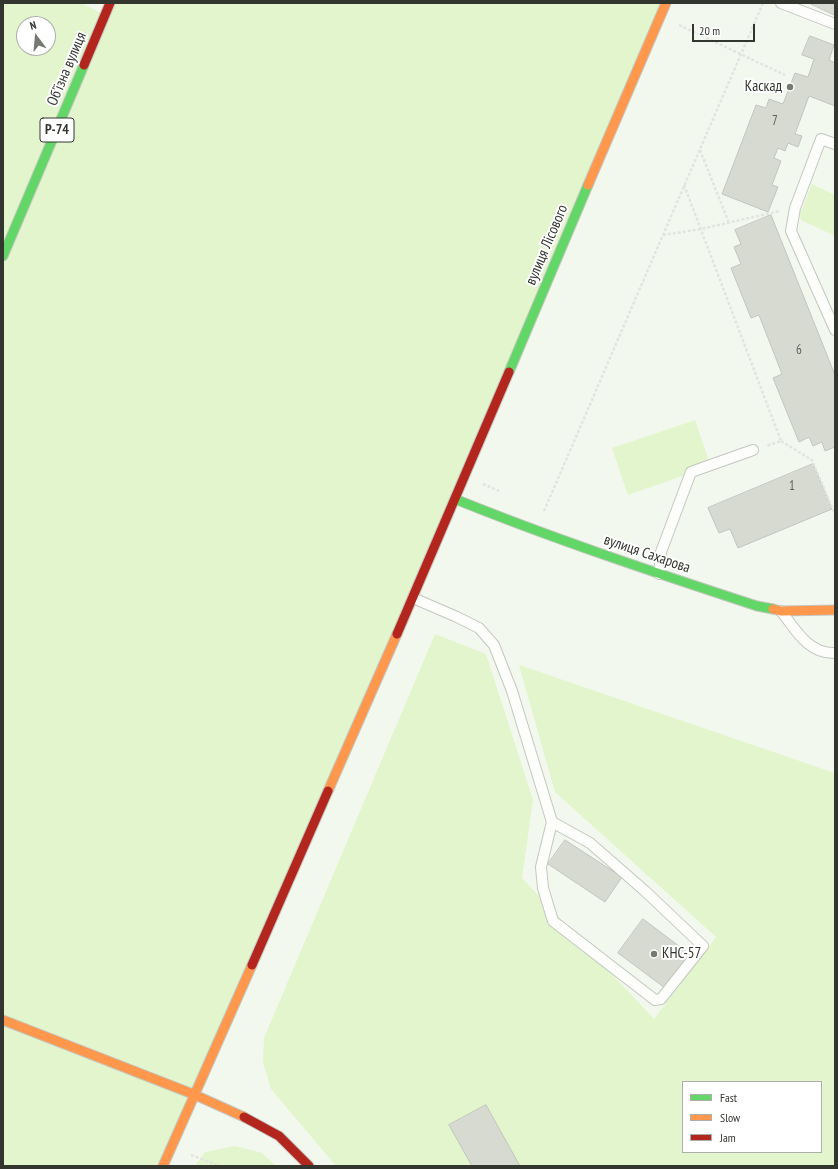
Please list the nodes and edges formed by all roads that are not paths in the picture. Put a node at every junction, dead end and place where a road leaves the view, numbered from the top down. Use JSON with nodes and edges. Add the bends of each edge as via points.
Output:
{"nodes":[{"id":1,"x":110,"y":3,"type":"edge"},
{"id":2,"x":666,"y":3,"type":"edge"},
{"id":3,"x":781,"y":3,"type":"edge"},
{"id":4,"x":835,"y":24,"type":"edge"},
{"id":5,"x":835,"y":144,"type":"edge"},
{"id":6,"x":3,"y":256,"type":"edge"},
{"id":7,"x":835,"y":330,"type":"edge"},
{"id":8,"x":752,"y":450,"type":"road end"},
{"id":9,"x":455,"y":499,"type":"junction"},
{"id":10,"x":659,"y":574,"type":"junction"},
{"id":11,"x":413,"y":598,"type":"junction"},
{"id":12,"x":835,"y":610,"type":"edge"},
{"id":13,"x":781,"y":611,"type":"junction"},
{"id":14,"x":835,"y":653,"type":"edge"},
{"id":15,"x":552,"y":822,"type":"junction"},
{"id":16,"x":3,"y":1020,"type":"edge"},
{"id":17,"x":193,"y":1094,"type":"junction"},
{"id":18,"x":163,"y":1166,"type":"edge"},
{"id":19,"x":309,"y":1166,"type":"edge"}],
"edges":[{"from":1,"to":6,"type":"street","name":"Обʼїзна вулиця","number":"Р-74"},
{"from":2,"to":9,"type":"street","name":"вулиця Лісового"},
{"from":3,"to":4,"type":"lane"},
{"from":5,"to":7,"type":"lane","via":[[821,139],[795,208],[791,231]]},
{"from":8,"to":10,"type":"lane","via":[[691,472],[661,552]]},
{"from":9,"to":10,"type":"street","name":"вулиця Сахарова"},
{"from":9,"to":11,"type":"street","name":"вулиця Лісового"},
{"from":10,"to":13,"type":"street","name":"вулиця Сахарова","via":[[757,606]]},
{"from":11,"to":15,"type":"lane","via":[[479,628],[494,645],[512,691]]},
{"from":11,"to":17,"type":"street","name":"вулиця Лісового"},
{"from":12,"to":13,"type":"street","name":"вулиця Сахарова"},
{"from":13,"to":14,"type":"lane","via":[[808,645],[827,654]]},
{"from":15,"to":15,"type":"lane","via":[[541,867],[543,888],[553,921],[656,1000],[661,999],[703,946],[590,843]]},
{"from":16,"to":17,"type":"street"},
{"from":17,"to":18,"type":"street","name":"вулиця Лісового"},
{"from":17,"to":19,"type":"street","via":[[279,1136]]}]}
